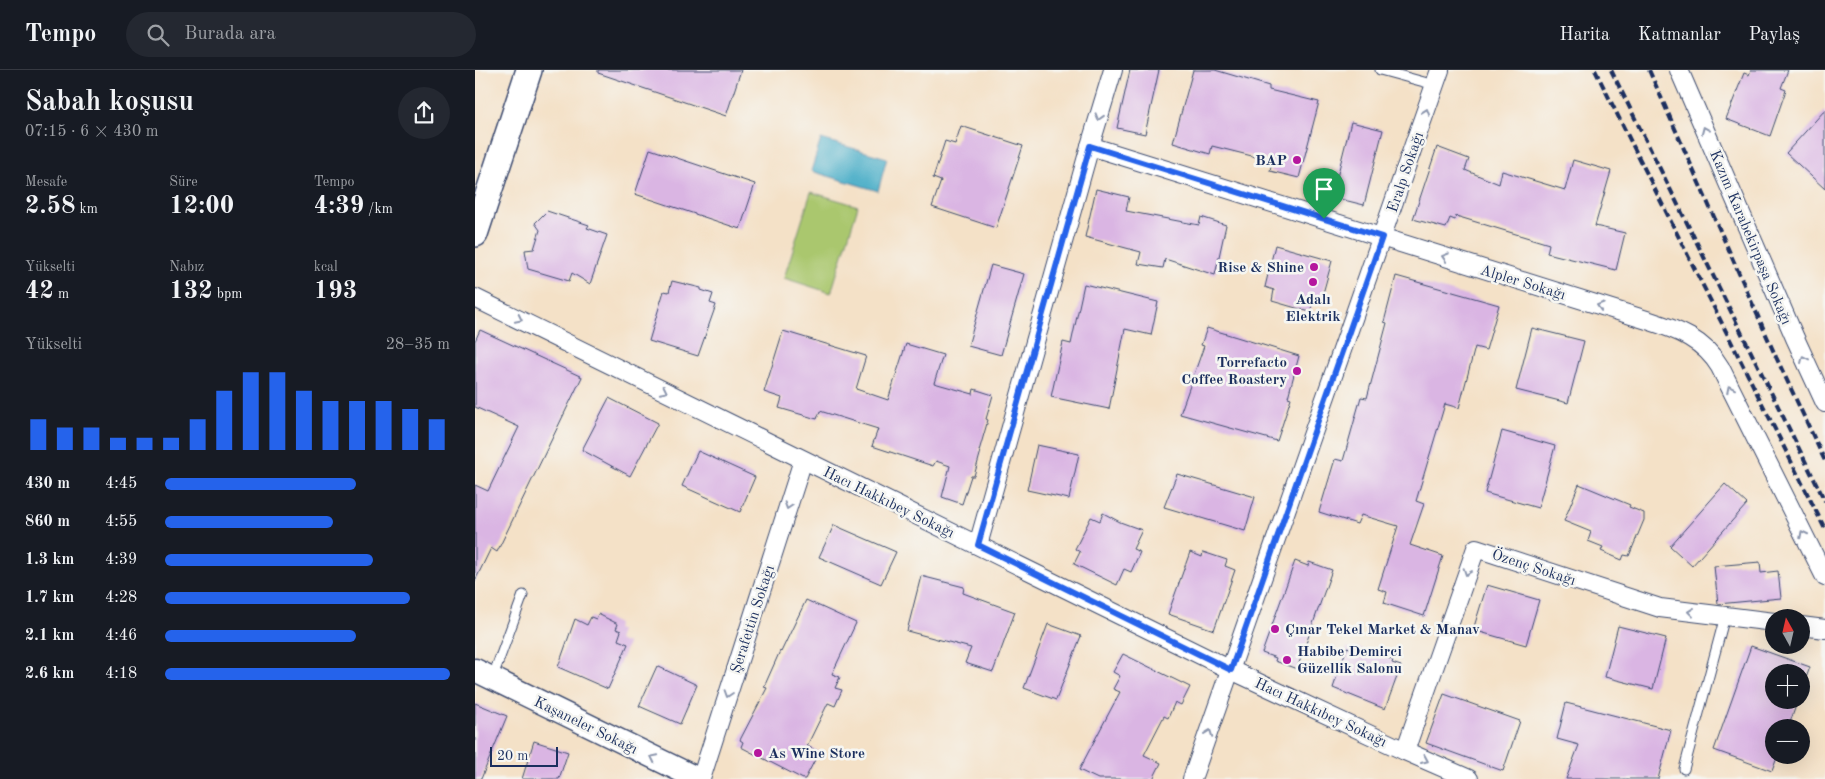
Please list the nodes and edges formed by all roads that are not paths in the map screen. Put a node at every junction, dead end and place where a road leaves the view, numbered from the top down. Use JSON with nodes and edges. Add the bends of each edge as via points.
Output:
{"nodes":[{"id":1,"x":529,"y":70,"type":"edge"},
{"id":2,"x":1113,"y":70,"type":"edge"},
{"id":3,"x":1380,"y":70,"type":"edge"},
{"id":4,"x":1679,"y":70,"type":"edge"},
{"id":5,"x":1437,"y":78,"type":"edge"},
{"id":6,"x":1090,"y":146,"type":"junction"},
{"id":7,"x":481,"y":192,"type":"edge"},
{"id":8,"x":475,"y":234,"type":"edge"},
{"id":9,"x":1382,"y":237,"type":"junction"},
{"id":10,"x":475,"y":298,"type":"edge"},
{"id":11,"x":1825,"y":403,"type":"edge"},
{"id":12,"x":803,"y":460,"type":"junction"},
{"id":13,"x":978,"y":545,"type":"junction"},
{"id":14,"x":1825,"y":578,"type":"edge"},
{"id":15,"x":523,"y":595,"type":"dead end"},
{"id":16,"x":1725,"y":616,"type":"junction"},
{"id":17,"x":1765,"y":621,"type":"edge"},
{"id":18,"x":1810,"y":627,"type":"edge"},
{"id":19,"x":1825,"y":629,"type":"edge"},
{"id":20,"x":1231,"y":670,"type":"junction"},
{"id":21,"x":484,"y":674,"type":"edge"},
{"id":22,"x":1405,"y":752,"type":"junction"},
{"id":23,"x":1684,"y":769,"type":"dead end"},
{"id":24,"x":699,"y":779,"type":"edge"},
{"id":25,"x":1192,"y":779,"type":"edge"},
{"id":26,"x":1469,"y":779,"type":"edge"}],
"edges":[{"from":1,"to":7,"type":"main road"},
{"from":2,"to":6,"type":"street","one_way":true},
{"from":3,"to":5,"type":"lane"},
{"from":11,"to":4,"type":"street","name":"Kazım Karabekirpaşa Sokağı","one_way":true},
{"from":9,"to":5,"type":"street","name":"Eralp Sokağı","one_way":true},
{"from":6,"to":9,"type":"street","name":"Alpler Sokağı"},
{"from":6,"to":13,"type":"street"},
{"from":7,"to":8,"type":"main road"},
{"from":14,"to":9,"type":"street","name":"Alpler Sokağı","one_way":true,"via":[[1720,367],[1698,342],[1664,326]]},
{"from":9,"to":20,"type":"street","name":"Eralp Sokağı"},
{"from":10,"to":12,"type":"street","name":"Hacı Hakkıbey Sokağı","one_way":true},
{"from":12,"to":13,"type":"street","name":"Hacı Hakkıbey Sokağı"},
{"from":12,"to":24,"type":"street","name":"Şerafettin Sokağı","one_way":true},
{"from":13,"to":20,"type":"street","name":"Hacı Hakkıbey Sokağı"},
{"from":15,"to":21,"type":"lane"},
{"from":16,"to":17,"type":"street","name":"Özenç Sokağı"},
{"from":16,"to":22,"type":"street","name":"Özenç Sokağı","one_way":true,"via":[[1660,608],[1476,548]]},
{"from":16,"to":23,"type":"lane"},
{"from":18,"to":19,"type":"street"},
{"from":20,"to":22,"type":"street","name":"Hacı Hakkıbey Sokağı"},
{"from":25,"to":20,"type":"street","name":"Eralp Sokağı","one_way":true},
{"from":24,"to":21,"type":"street","name":"Kaşaneler Sokağı","one_way":true},
{"from":22,"to":26,"type":"street","name":"Hacı Hakkıbey Sokağı","one_way":true}]}
